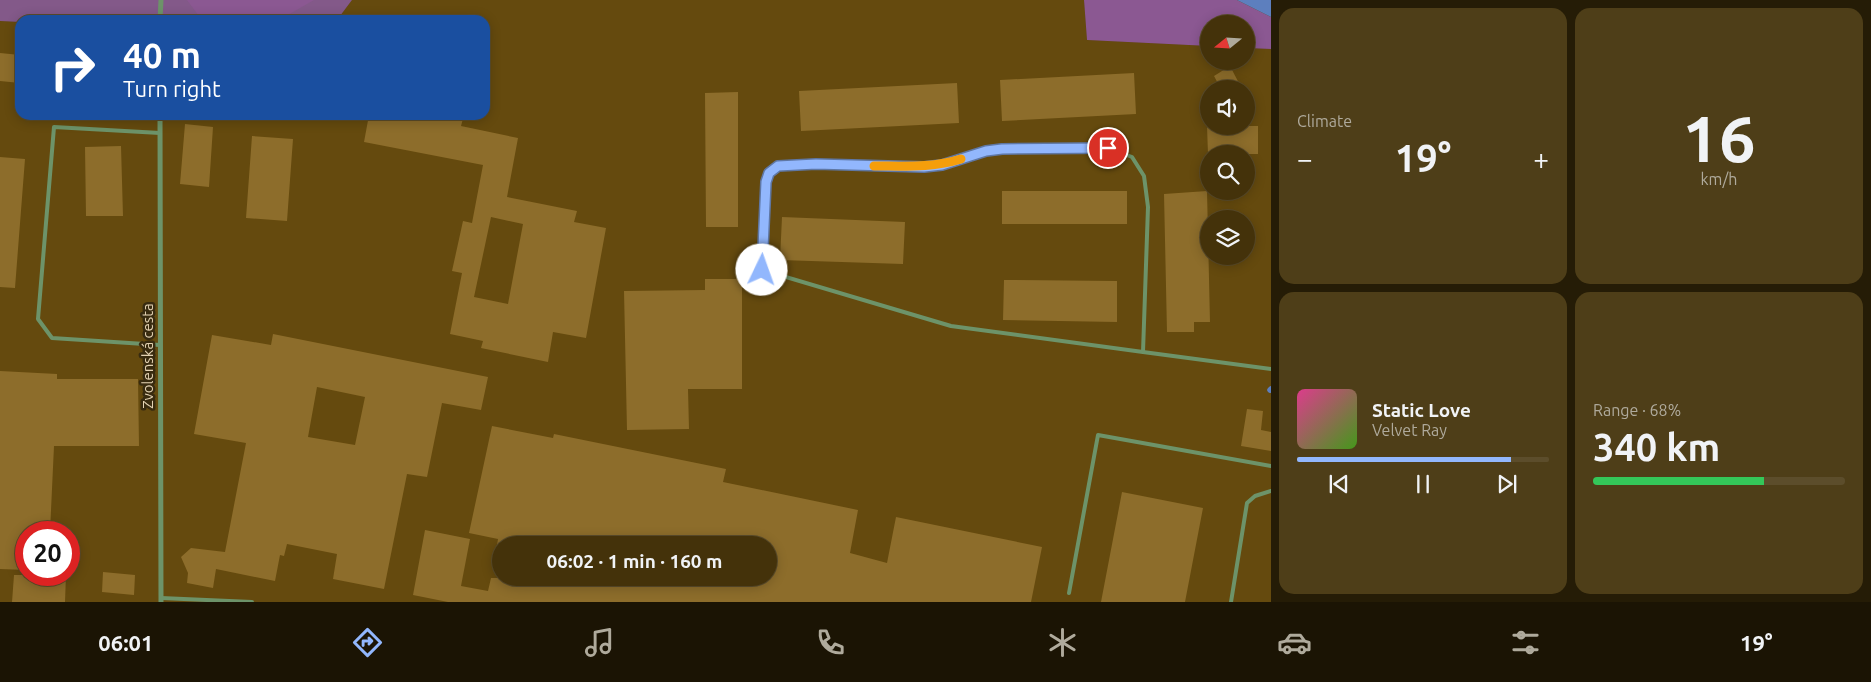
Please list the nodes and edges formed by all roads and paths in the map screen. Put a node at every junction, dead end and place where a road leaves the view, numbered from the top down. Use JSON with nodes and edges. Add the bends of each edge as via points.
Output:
{"nodes":[{"id":1,"x":161,"y":0,"type":"edge"},
{"id":2,"x":160,"y":15,"type":"edge"},
{"id":3,"x":160,"y":120,"type":"edge"},
{"id":4,"x":160,"y":133,"type":"junction"},
{"id":5,"x":160,"y":344,"type":"junction"},
{"id":6,"x":1143,"y":352,"type":"junction"},
{"id":7,"x":1271,"y":369,"type":"edge"},
{"id":8,"x":1271,"y":466,"type":"edge"},
{"id":9,"x":1271,"y":492,"type":"edge"},
{"id":10,"x":1068,"y":593,"type":"dead end"},
{"id":11,"x":161,"y":600,"type":"edge"},
{"id":12,"x":252,"y":602,"type":"edge"},
{"id":13,"x":1230,"y":602,"type":"edge"}],
"edges":[{"from":1,"to":2,"type":"street"},
{"from":3,"to":4,"type":"street","name":"Zvolenská cesta"},
{"from":4,"to":5,"type":"street","name":"Zvolenská cesta"},
{"from":4,"to":5,"type":"lane","via":[[54,127],[38,319],[52,338]]},
{"from":5,"to":11,"type":"street","name":"Zvolenská cesta"},
{"from":6,"to":6,"type":"lane","via":[[951,326],[762,270],[769,173],[778,166],[816,164],[933,166],[1002,149],[1108,148],[1132,157],[1144,176],[1148,207]]},
{"from":6,"to":7,"type":"lane"},
{"from":8,"to":10,"type":"lane","via":[[1098,435]]},
{"from":9,"to":13,"type":"lane","via":[[1255,496],[1247,503]]},
{"from":11,"to":12,"type":"lane","name":"Zvolenská cesta"}]}
